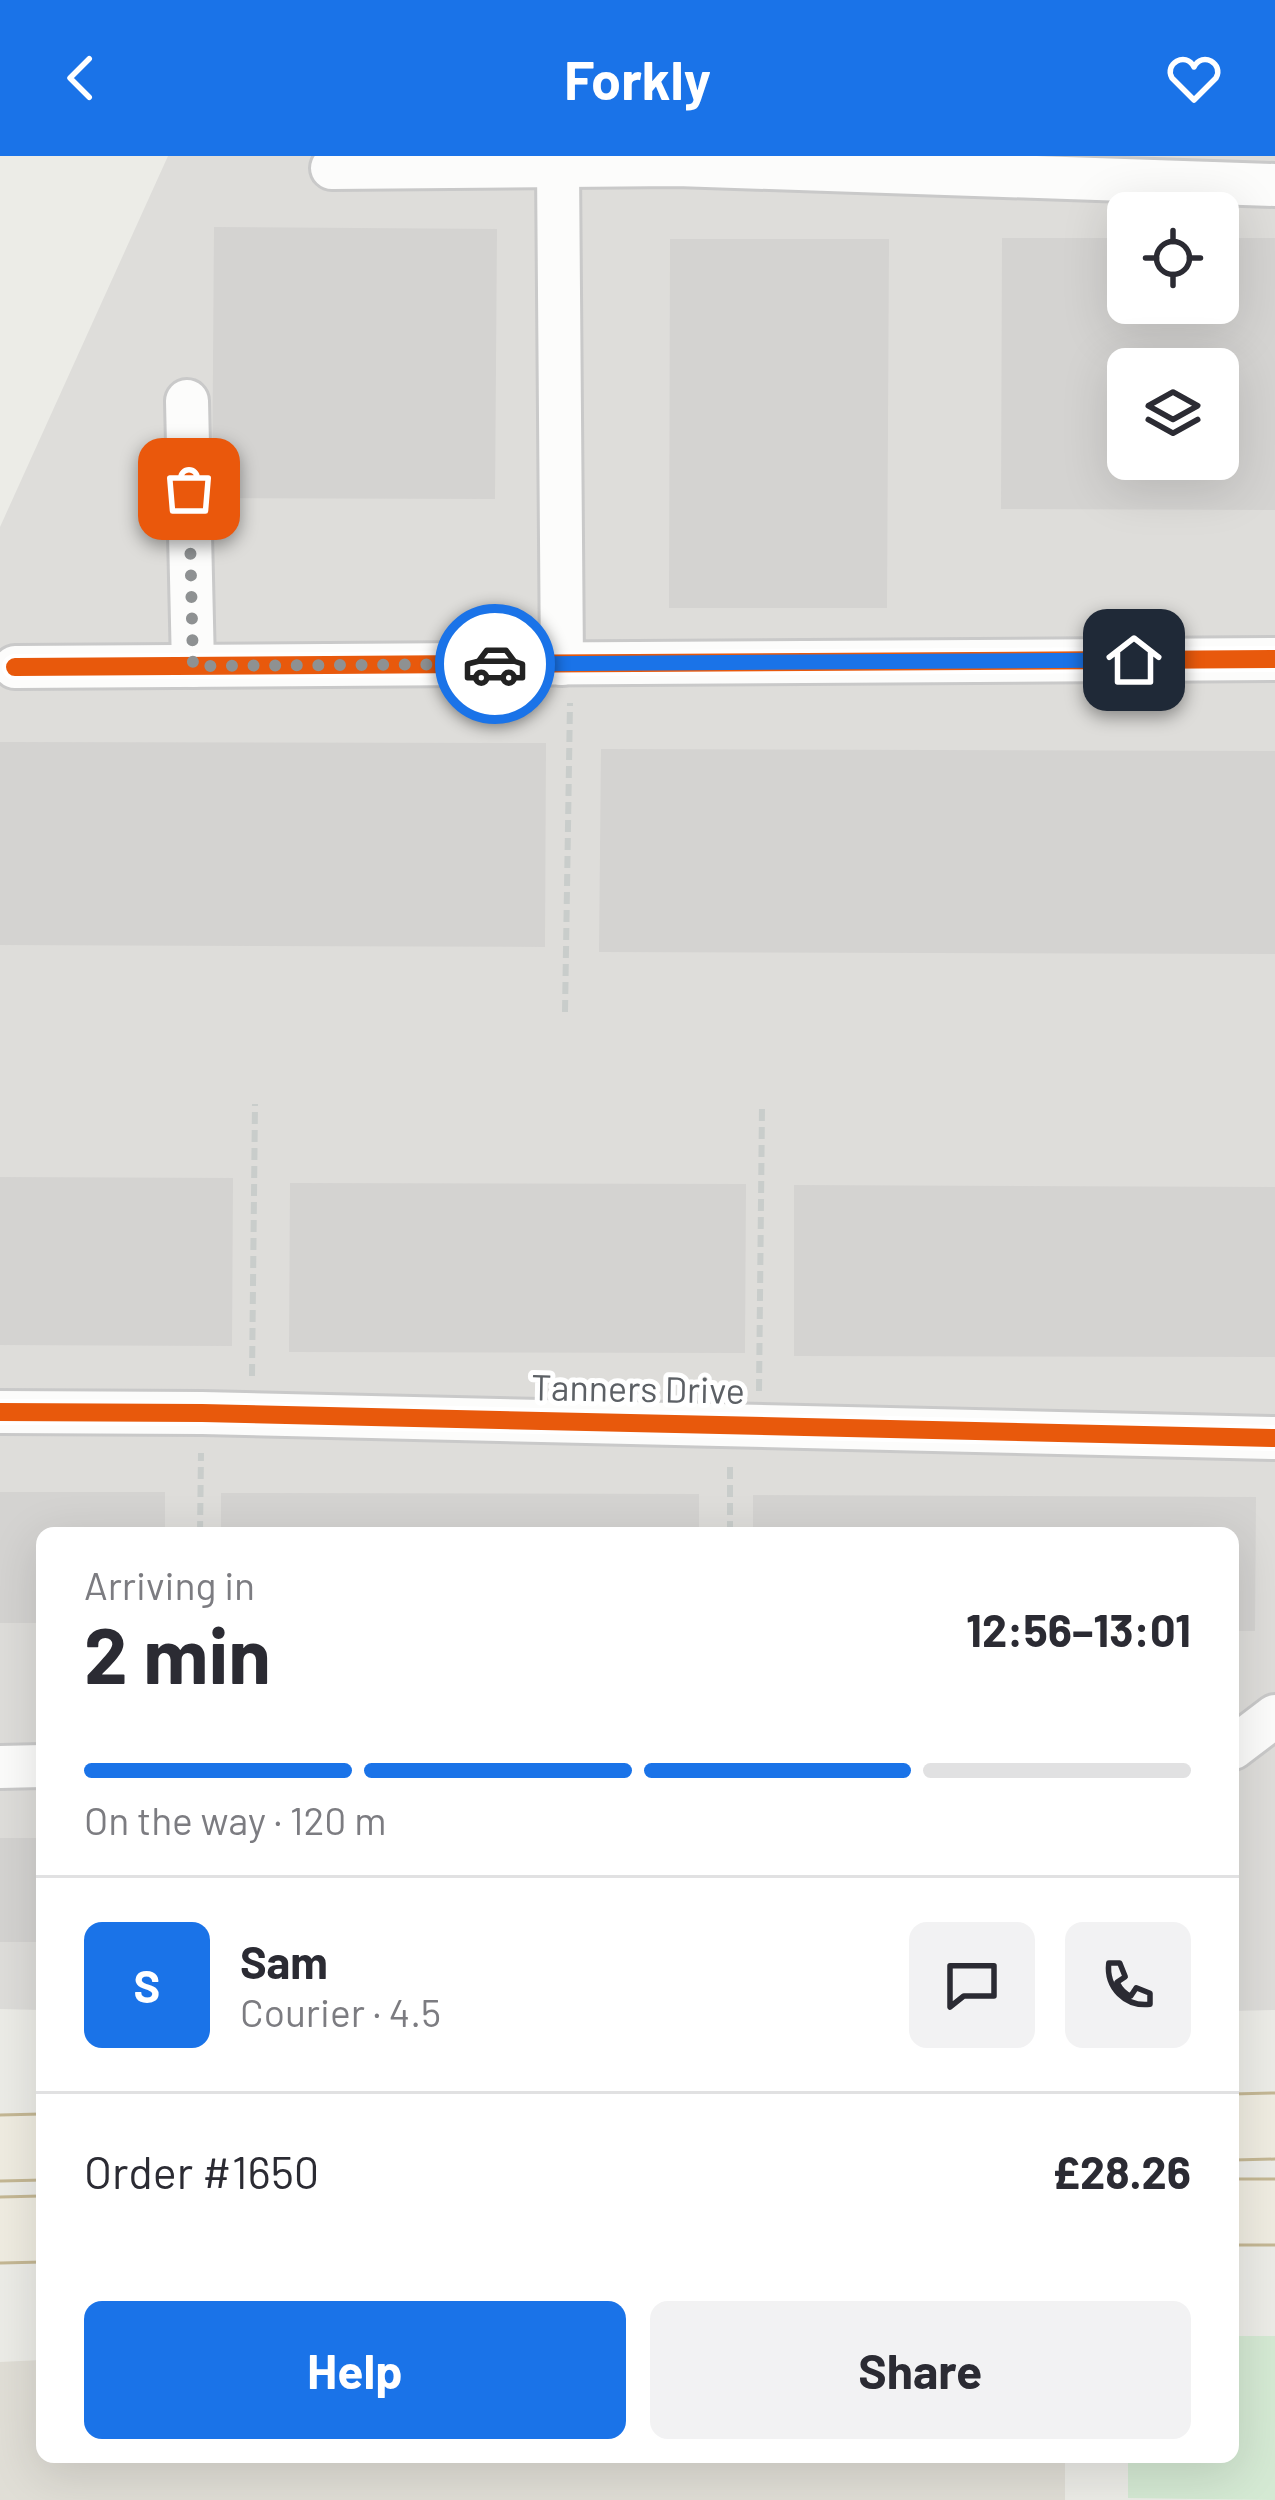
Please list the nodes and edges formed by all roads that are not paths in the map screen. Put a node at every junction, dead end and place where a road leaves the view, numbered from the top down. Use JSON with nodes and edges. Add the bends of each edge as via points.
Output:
{"nodes":[{"id":1,"x":677,"y":160,"type":"edge"},
{"id":2,"x":481,"y":162,"type":"edge"},
{"id":3,"x":332,"y":168,"type":"dead end"},
{"id":4,"x":542,"y":168,"type":"junction"},
{"id":5,"x":1275,"y":185,"type":"edge"},
{"id":6,"x":187,"y":401,"type":"dead end"},
{"id":7,"x":1275,"y":659,"type":"edge"},
{"id":8,"x":566,"y":664,"type":"junction"},
{"id":9,"x":193,"y":666,"type":"junction"},
{"id":10,"x":15,"y":667,"type":"dead end"},
{"id":11,"x":0,"y":1412,"type":"edge"},
{"id":12,"x":1275,"y":1438,"type":"edge"},
{"id":13,"x":1275,"y":1716,"type":"edge"},
{"id":14,"x":1239,"y":1743,"type":"edge"},
{"id":15,"x":0,"y":1766,"type":"edge"},
{"id":16,"x":36,"y":1766,"type":"edge"},
{"id":17,"x":1275,"y":2126,"type":"edge"},
{"id":18,"x":1239,"y":2127,"type":"edge"},
{"id":19,"x":36,"y":2147,"type":"edge"},
{"id":20,"x":0,"y":2148,"type":"edge"},
{"id":21,"x":1239,"y":2212,"type":"edge"},
{"id":22,"x":1275,"y":2212,"type":"edge"},
{"id":23,"x":36,"y":2229,"type":"edge"},
{"id":24,"x":0,"y":2230,"type":"edge"}],
"edges":[{"from":1,"to":4,"type":"street"},
{"from":1,"to":5,"type":"street"},
{"from":2,"to":3,"type":"street"},
{"from":2,"to":4,"type":"street"},
{"from":4,"to":8,"type":"street"},
{"from":6,"to":9,"type":"street"},
{"from":7,"to":8,"type":"street"},
{"from":8,"to":9,"type":"street"},
{"from":9,"to":10,"type":"street"},
{"from":11,"to":12,"type":"street","name":"Tanners Drive"},
{"from":13,"to":14,"type":"street"},
{"from":15,"to":16,"type":"street"},
{"from":17,"to":18,"type":"highway"},
{"from":19,"to":20,"type":"highway"},
{"from":21,"to":22,"type":"highway"},
{"from":23,"to":24,"type":"highway"}]}
